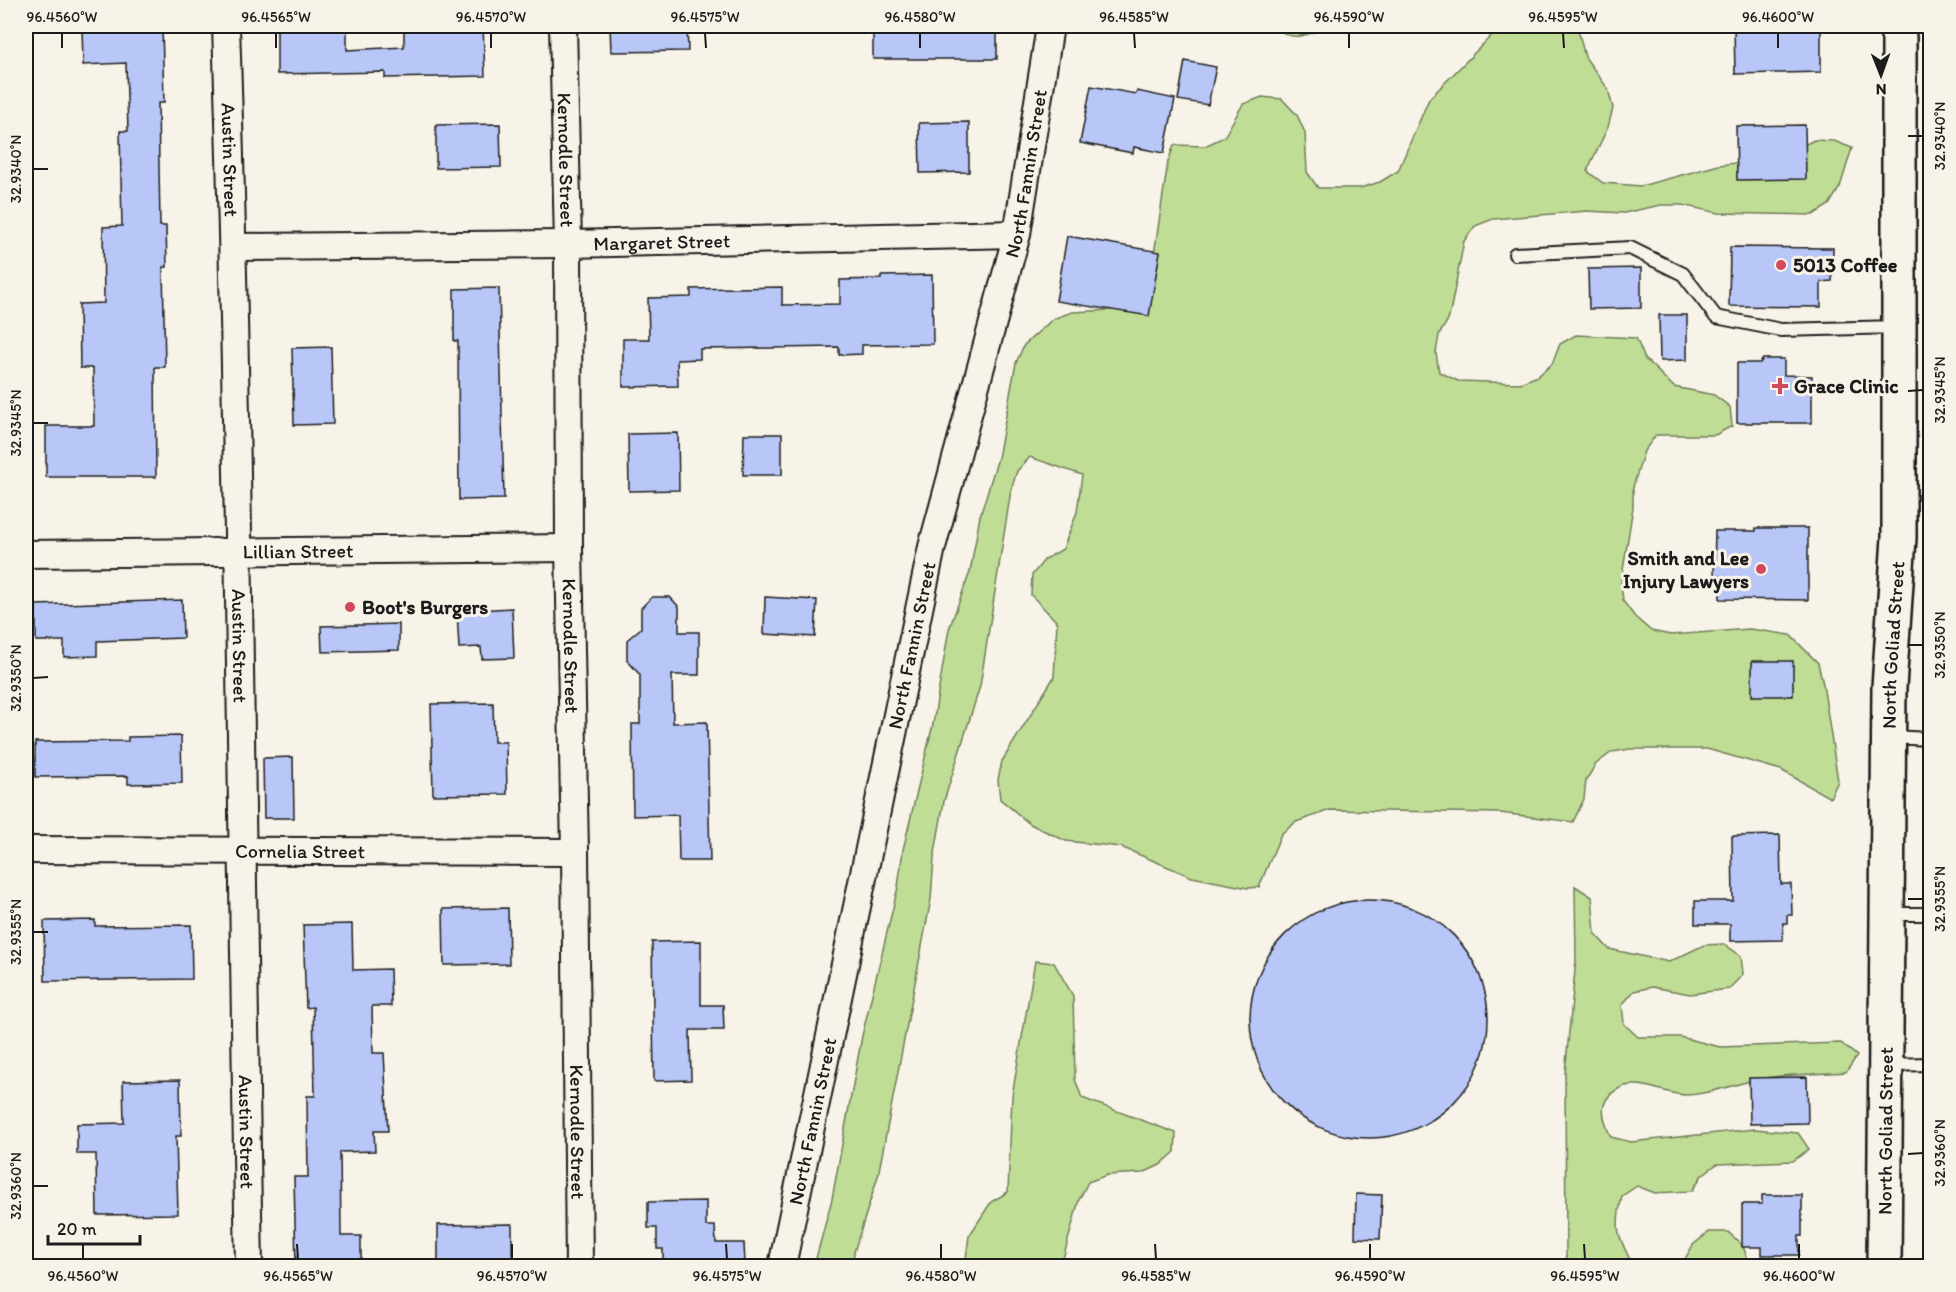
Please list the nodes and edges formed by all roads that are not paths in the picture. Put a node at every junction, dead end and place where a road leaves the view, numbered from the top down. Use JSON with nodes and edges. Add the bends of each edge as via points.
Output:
{"nodes":[{"id":1,"x":226,"y":26,"type":"edge"},
{"id":2,"x":563,"y":26,"type":"edge"},
{"id":3,"x":1050,"y":26,"type":"edge"},
{"id":4,"x":1898,"y":29,"type":"edge"},
{"id":5,"x":1017,"y":234,"type":"junction"},
{"id":6,"x":568,"y":244,"type":"junction"},
{"id":7,"x":234,"y":247,"type":"junction"},
{"id":8,"x":1515,"y":254,"type":"dead end"},
{"id":9,"x":1899,"y":327,"type":"junction"},
{"id":10,"x":569,"y":548,"type":"junction"},
{"id":11,"x":239,"y":552,"type":"junction"},
{"id":12,"x":26,"y":554,"type":"edge"},
{"id":13,"x":1889,"y":737,"type":"junction"},
{"id":14,"x":1930,"y":739,"type":"edge"},
{"id":15,"x":26,"y":850,"type":"edge"},
{"id":16,"x":241,"y":851,"type":"junction"},
{"id":17,"x":575,"y":852,"type":"junction"},
{"id":18,"x":1887,"y":914,"type":"junction"},
{"id":19,"x":1930,"y":914,"type":"edge"},
{"id":20,"x":1930,"y":1064,"type":"edge"},
{"id":21,"x":1886,"y":1065,"type":"junction"},
{"id":22,"x":249,"y":1266,"type":"edge"},
{"id":23,"x":579,"y":1266,"type":"edge"},
{"id":24,"x":782,"y":1266,"type":"edge"},
{"id":25,"x":1884,"y":1266,"type":"edge"}],
"edges":[{"from":1,"to":7,"type":"street","name":"Austin Street"},
{"from":2,"to":6,"type":"street","name":"Kernodle Street"},
{"from":3,"to":5,"type":"street","name":"North Fannin Street"},
{"from":4,"to":9,"type":"main road","name":"North Goliad Street"},
{"from":5,"to":6,"type":"street","name":"Margaret Street"},
{"from":5,"to":24,"type":"street","name":"North Fannin Street","via":[[932,548]]},
{"from":6,"to":7,"type":"street","name":"Margaret Street"},
{"from":6,"to":10,"type":"street","name":"Kernodle Street"},
{"from":7,"to":11,"type":"street","name":"Austin Street"},
{"from":8,"to":9,"type":"lane","via":[[1630,248],[1683,274],[1716,316],[1781,330]]},
{"from":9,"to":13,"type":"main road","name":"North Goliad Street","via":[[1899,538]]},
{"from":10,"to":11,"type":"street","name":"Lillian Street"},
{"from":10,"to":17,"type":"street","name":"Kernodle Street"},
{"from":11,"to":12,"type":"street","name":"Lillian Street"},
{"from":11,"to":16,"type":"street","name":"Austin Street"},
{"from":13,"to":14,"type":"lane"},
{"from":13,"to":18,"type":"main road","name":"North Goliad Street"},
{"from":15,"to":16,"type":"street","name":"Cornelia Street"},
{"from":16,"to":17,"type":"street","name":"Cornelia Street"},
{"from":16,"to":22,"type":"street","name":"Austin Street"},
{"from":17,"to":23,"type":"street","name":"Kernodle Street"},
{"from":18,"to":19,"type":"lane"},
{"from":18,"to":21,"type":"main road","name":"North Goliad Street"},
{"from":20,"to":21,"type":"lane"},
{"from":21,"to":25,"type":"main road","name":"North Goliad Street"}]}
